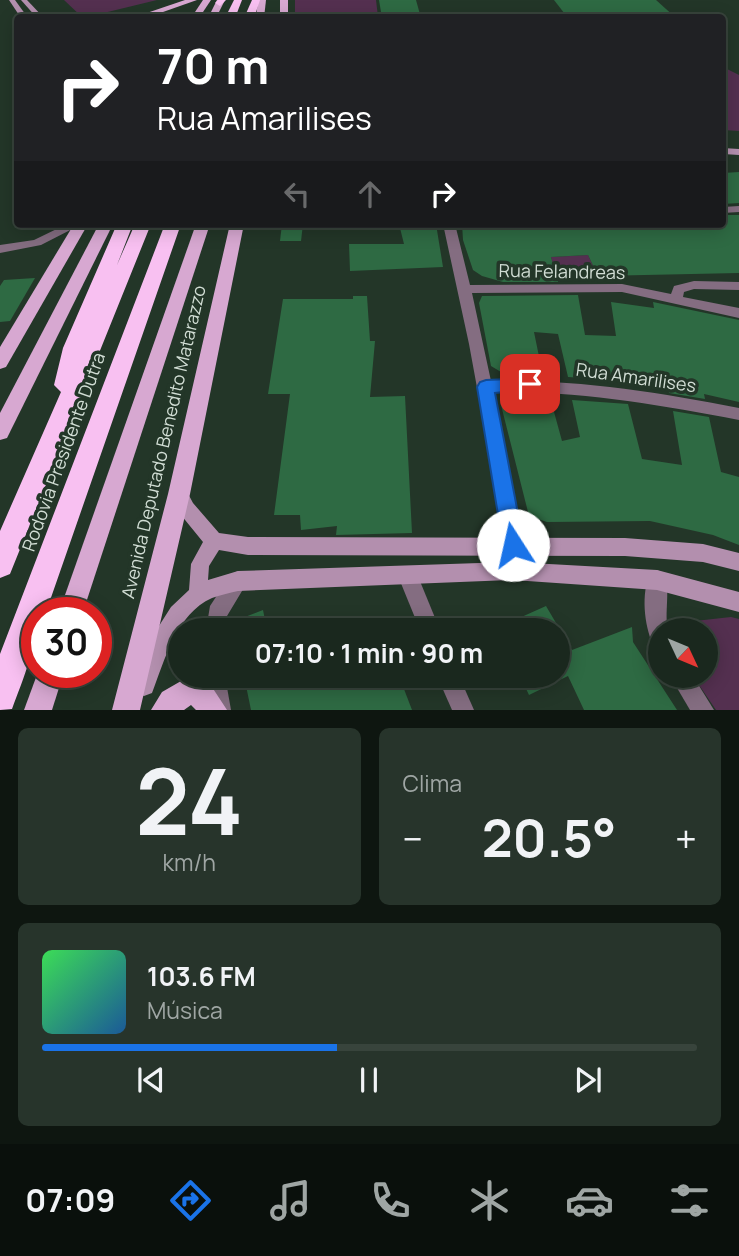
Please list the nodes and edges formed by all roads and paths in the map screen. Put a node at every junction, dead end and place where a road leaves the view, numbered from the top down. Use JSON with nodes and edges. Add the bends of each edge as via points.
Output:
{"nodes":[{"id":1,"x":12,"y":0,"type":"edge"},
{"id":2,"x":24,"y":0,"type":"edge"},
{"id":3,"x":193,"y":0,"type":"edge"},
{"id":4,"x":23,"y":14,"type":"edge"},
{"id":5,"x":37,"y":14,"type":"edge"},
{"id":6,"x":149,"y":14,"type":"edge"},
{"id":7,"x":69,"y":228,"type":"edge"},
{"id":8,"x":76,"y":228,"type":"edge"},
{"id":9,"x":104,"y":228,"type":"edge"},
{"id":10,"x":123,"y":228,"type":"edge"},
{"id":11,"x":141,"y":228,"type":"edge"},
{"id":12,"x":172,"y":228,"type":"edge"},
{"id":13,"x":202,"y":228,"type":"edge"},
{"id":14,"x":236,"y":228,"type":"edge"},
{"id":15,"x":450,"y":228,"type":"edge"},
{"id":16,"x":0,"y":249,"type":"edge"},
{"id":17,"x":739,"y":286,"type":"edge"},
{"id":18,"x":466,"y":289,"type":"junction"},
{"id":19,"x":676,"y":299,"type":"junction"},
{"id":20,"x":739,"y":313,"type":"edge"},
{"id":21,"x":0,"y":362,"type":"edge"},
{"id":22,"x":486,"y":387,"type":"junction"},
{"id":23,"x":739,"y":414,"type":"edge"},
{"id":24,"x":0,"y":432,"type":"edge"},
{"id":25,"x":55,"y":432,"type":"junction"},
{"id":26,"x":178,"y":494,"type":"junction"},
{"id":27,"x":214,"y":541,"type":"junction"},
{"id":28,"x":513,"y":545,"type":"junction"},
{"id":29,"x":739,"y":562,"type":"edge"},
{"id":30,"x":0,"y":564,"type":"edge"},
{"id":31,"x":408,"y":576,"type":"junction"},
{"id":32,"x":238,"y":580,"type":"junction"},
{"id":33,"x":657,"y":580,"type":"junction"},
{"id":34,"x":198,"y":594,"type":"junction"},
{"id":35,"x":76,"y":597,"type":"edge"},
{"id":36,"x":739,"y":602,"type":"edge"},
{"id":37,"x":217,"y":618,"type":"edge"},
{"id":38,"x":425,"y":618,"type":"edge"},
{"id":39,"x":655,"y":618,"type":"edge"},
{"id":40,"x":46,"y":688,"type":"edge"},
{"id":41,"x":217,"y":688,"type":"edge"},
{"id":42,"x":453,"y":688,"type":"edge"},
{"id":43,"x":689,"y":688,"type":"edge"},
{"id":44,"x":0,"y":697,"type":"edge"},
{"id":45,"x":38,"y":710,"type":"edge"},
{"id":46,"x":126,"y":710,"type":"edge"},
{"id":47,"x":137,"y":710,"type":"edge"},
{"id":48,"x":165,"y":710,"type":"edge"},
{"id":49,"x":214,"y":710,"type":"edge"},
{"id":50,"x":220,"y":710,"type":"edge"},
{"id":51,"x":463,"y":710,"type":"edge"},
{"id":52,"x":703,"y":710,"type":"edge"}],
"edges":[{"from":1,"to":4,"type":"main road"},
{"from":2,"to":5,"type":"main road"},
{"from":3,"to":6,"type":"main road"},
{"from":7,"to":16,"type":"street","via":[[37,243]]},
{"from":8,"to":21,"type":"main road"},
{"from":9,"to":24,"type":"main road"},
{"from":10,"to":25,"type":"highway","via":[[73,348]]},
{"from":11,"to":25,"type":"highway","name":"Rodovia Presidente Dutra"},
{"from":12,"to":44,"type":"highway","name":"Rodovia Presidente Dutra"},
{"from":13,"to":35,"type":"main road"},
{"from":14,"to":26,"type":"main road","name":"Avenida Deputado Benedito Matarazzo"},
{"from":15,"to":18,"type":"street"},
{"from":17,"to":19,"type":"street","via":[[694,285],[678,289]]},
{"from":18,"to":19,"type":"street","name":"Rua Felandreas","via":[[622,288]]},
{"from":18,"to":22,"type":"street"},
{"from":19,"to":20,"type":"street","name":"Rua Felandreas"},
{"from":22,"to":23,"type":"street","name":"Rua Amarilises","via":[[530,384],[635,394]]},
{"from":22,"to":28,"type":"street"},
{"from":25,"to":30,"type":"highway","name":"Rodovia Presidente Dutra"},
{"from":26,"to":27,"type":"main road"},
{"from":26,"to":46,"type":"main road","name":"Avenida Deputado Benedito Matarazzo"},
{"from":27,"to":28,"type":"main road","via":[[248,546]]},
{"from":27,"to":34,"type":"main road","via":[[200,564]]},
{"from":28,"to":29,"type":"main road","via":[[660,549]]},
{"from":31,"to":32,"type":"main road"},
{"from":31,"to":33,"type":"main road","via":[[513,571]]},
{"from":31,"to":38,"type":"street"},
{"from":32,"to":34,"type":"main road"},
{"from":32,"to":37,"type":"street"},
{"from":33,"to":36,"type":"main road"},
{"from":33,"to":39,"type":"street"},
{"from":34,"to":47,"type":"main road","via":[[164,635]]},
{"from":40,"to":45,"type":"main road"},
{"from":41,"to":50,"type":"street"},
{"from":42,"to":51,"type":"street"},
{"from":43,"to":52,"type":"street"},
{"from":48,"to":49,"type":"main road","via":[[188,691],[200,694]]}]}
